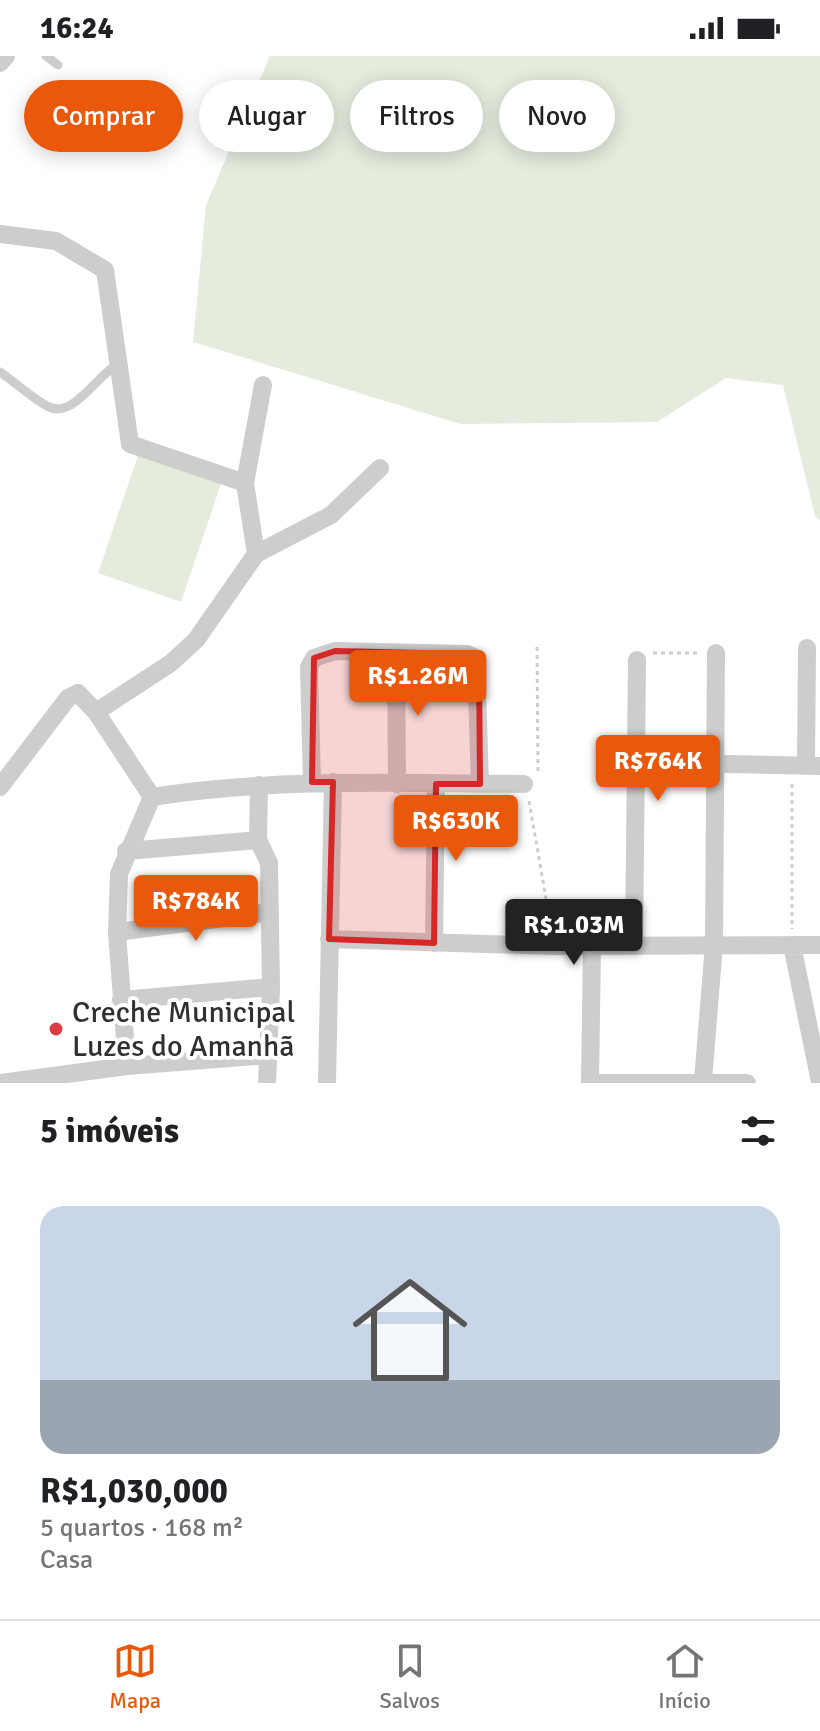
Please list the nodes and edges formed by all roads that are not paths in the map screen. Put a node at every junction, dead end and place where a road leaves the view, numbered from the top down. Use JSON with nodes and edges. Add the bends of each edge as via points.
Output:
{"nodes":[{"id":1,"x":6,"y":56,"type":"edge"},
{"id":2,"x":46,"y":56,"type":"edge"},
{"id":3,"x":0,"y":63,"type":"edge"},
{"id":4,"x":58,"y":65,"type":"dead end"},
{"id":5,"x":0,"y":234,"type":"edge"},
{"id":6,"x":119,"y":364,"type":"junction"},
{"id":7,"x":0,"y":372,"type":"edge"},
{"id":8,"x":263,"y":385,"type":"dead end"},
{"id":9,"x":380,"y":468,"type":"dead end"},
{"id":10,"x":245,"y":483,"type":"junction"},
{"id":11,"x":256,"y":554,"type":"junction"},
{"id":12,"x":807,"y":648,"type":"dead end"},
{"id":13,"x":396,"y":653,"type":"junction"},
{"id":14,"x":716,"y":653,"type":"road end"},
{"id":15,"x":637,"y":660,"type":"road end"},
{"id":16,"x":96,"y":712,"type":"junction"},
{"id":17,"x":638,"y":762,"type":"junction"},
{"id":18,"x":715,"y":764,"type":"junction"},
{"id":19,"x":806,"y":765,"type":"edge"},
{"id":20,"x":312,"y":782,"type":"junction"},
{"id":21,"x":333,"y":782,"type":"junction"},
{"id":22,"x":397,"y":784,"type":"junction"},
{"id":23,"x":436,"y":784,"type":"junction"},
{"id":24,"x":480,"y":784,"type":"junction"},
{"id":25,"x":524,"y":784,"type":"road end"},
{"id":26,"x":259,"y":785,"type":"junction"},
{"id":27,"x":0,"y":787,"type":"edge"},
{"id":28,"x":152,"y":797,"type":"junction"},
{"id":29,"x":258,"y":840,"type":"junction"},
{"id":30,"x":126,"y":851,"type":"junction"},
{"id":31,"x":270,"y":912,"type":"junction"},
{"id":32,"x":117,"y":932,"type":"junction"},
{"id":33,"x":329,"y":939,"type":"junction"},
{"id":34,"x":434,"y":943,"type":"junction"},
{"id":35,"x":714,"y":944,"type":"junction"},
{"id":36,"x":634,"y":945,"type":"junction"},
{"id":37,"x":792,"y":945,"type":"junction"},
{"id":38,"x":820,"y":945,"type":"edge"},
{"id":39,"x":592,"y":946,"type":"junction"},
{"id":40,"x":271,"y":987,"type":"junction"},
{"id":41,"x":121,"y":1000,"type":"junction"},
{"id":42,"x":268,"y":1055,"type":"junction"},
{"id":43,"x":127,"y":1066,"type":"junction"},
{"id":44,"x":703,"y":1081,"type":"edge"},
{"id":45,"x":820,"y":1082,"type":"edge"},
{"id":46,"x":0,"y":1083,"type":"edge"},
{"id":47,"x":267,"y":1083,"type":"edge"},
{"id":48,"x":327,"y":1083,"type":"edge"},
{"id":49,"x":590,"y":1083,"type":"edge"},
{"id":50,"x":747,"y":1083,"type":"edge"}],
"edges":[{"from":1,"to":3,"type":"street"},
{"from":2,"to":4,"type":"lane"},
{"from":5,"to":6,"type":"street","via":[[56,241],[105,270]]},
{"from":6,"to":7,"type":"lane","via":[[62,410],[46,405]]},
{"from":6,"to":10,"type":"street","via":[[130,444]]},
{"from":8,"to":10,"type":"street"},
{"from":9,"to":11,"type":"street","via":[[331,515]]},
{"from":10,"to":11,"type":"street"},
{"from":11,"to":16,"type":"street","via":[[196,640],[171,663]]},
{"from":12,"to":19,"type":"street"},
{"from":13,"to":20,"type":"street","via":[[335,651],[314,658],[309,667]]},
{"from":13,"to":22,"type":"street"},
{"from":13,"to":24,"type":"street","via":[[467,654],[479,663]]},
{"from":14,"to":18,"type":"street"},
{"from":15,"to":17,"type":"street"},
{"from":16,"to":27,"type":"street","via":[[74,693]]},
{"from":16,"to":28,"type":"street"},
{"from":17,"to":18,"type":"street"},
{"from":17,"to":36,"type":"street"},
{"from":18,"to":19,"type":"street"},
{"from":18,"to":35,"type":"street"},
{"from":20,"to":21,"type":"street"},
{"from":20,"to":26,"type":"street"},
{"from":21,"to":22,"type":"street"},
{"from":21,"to":33,"type":"street"},
{"from":22,"to":23,"type":"street"},
{"from":23,"to":24,"type":"street"},
{"from":23,"to":34,"type":"street"},
{"from":24,"to":25,"type":"street"},
{"from":26,"to":28,"type":"street"},
{"from":26,"to":29,"type":"street"},
{"from":28,"to":30,"type":"street"},
{"from":29,"to":30,"type":"street"},
{"from":29,"to":31,"type":"street","via":[[269,863]]},
{"from":30,"to":32,"type":"street","via":[[119,874]]},
{"from":31,"to":32,"type":"street"},
{"from":31,"to":40,"type":"street"},
{"from":32,"to":41,"type":"street"},
{"from":33,"to":34,"type":"street"},
{"from":33,"to":48,"type":"street"},
{"from":34,"to":39,"type":"street"},
{"from":35,"to":36,"type":"street"},
{"from":35,"to":37,"type":"street"},
{"from":35,"to":44,"type":"street"},
{"from":36,"to":39,"type":"street"},
{"from":37,"to":38,"type":"street"},
{"from":37,"to":45,"type":"street"},
{"from":39,"to":49,"type":"street"},
{"from":40,"to":41,"type":"street"},
{"from":40,"to":42,"type":"street"},
{"from":41,"to":43,"type":"street"},
{"from":42,"to":43,"type":"street"},
{"from":42,"to":47,"type":"street"},
{"from":43,"to":46,"type":"street"},
{"from":44,"to":49,"type":"street"},
{"from":44,"to":50,"type":"street"}]}
